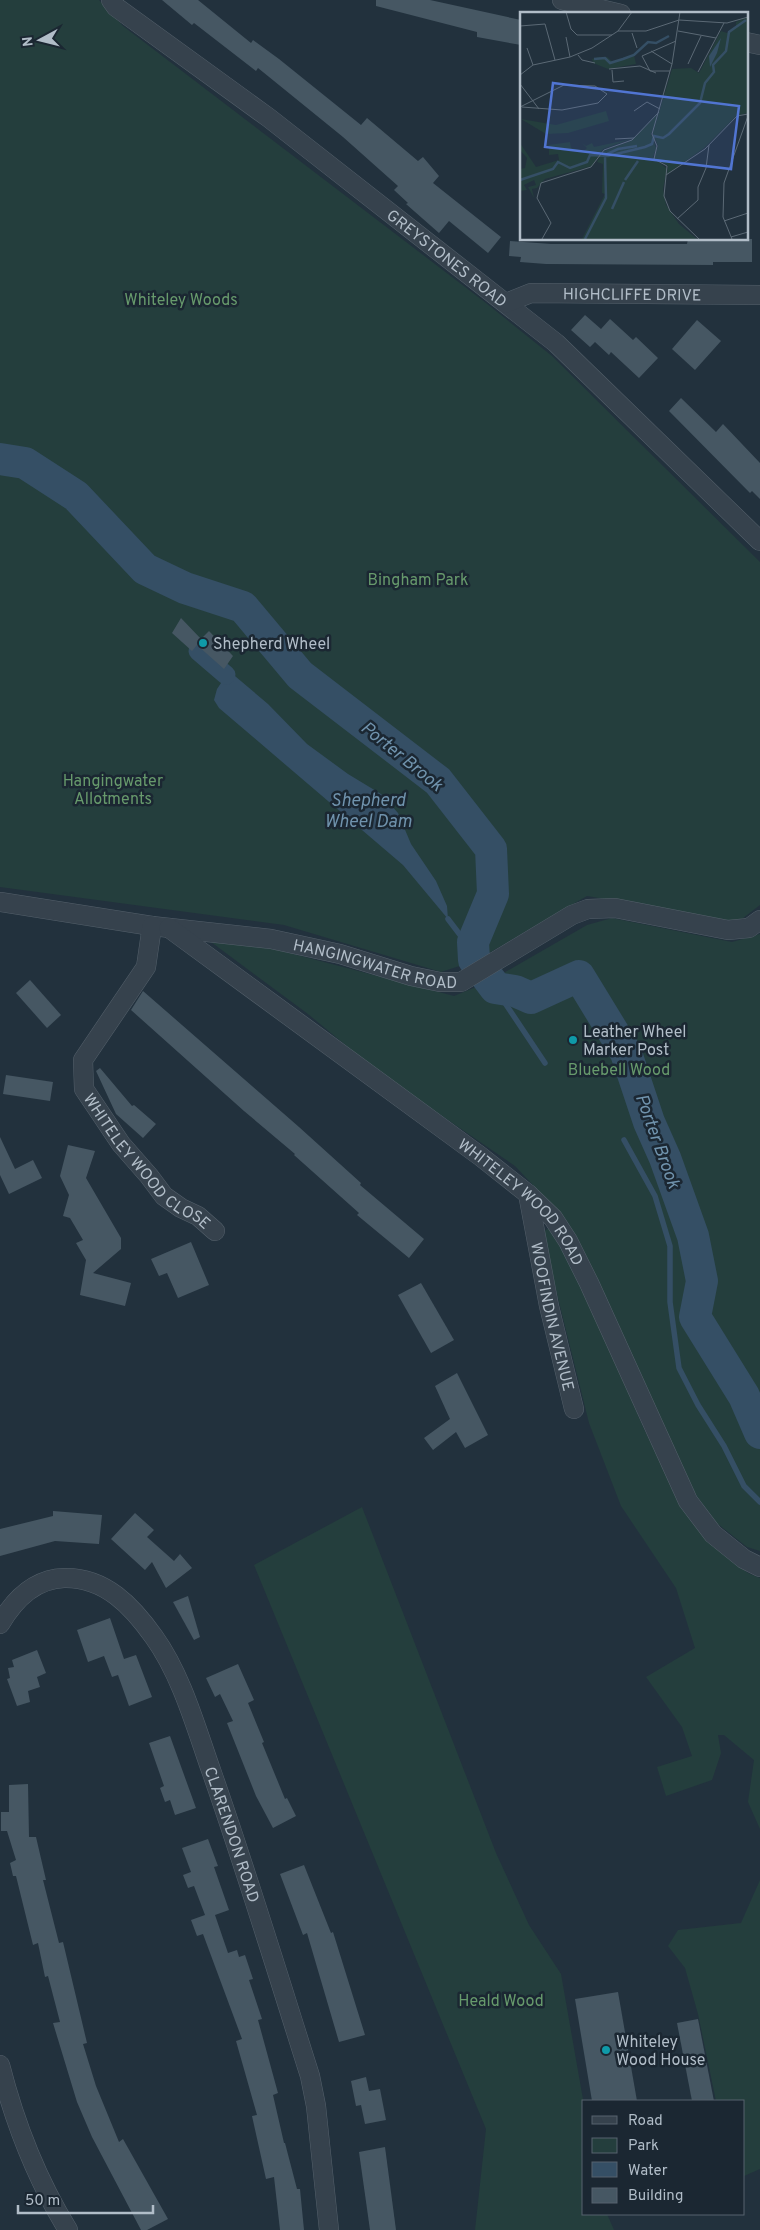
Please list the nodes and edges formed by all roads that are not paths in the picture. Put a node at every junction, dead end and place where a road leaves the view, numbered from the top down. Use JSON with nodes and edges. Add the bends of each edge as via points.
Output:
{"nodes":[{"id":1,"x":110,"y":0,"type":"edge"},
{"id":2,"x":562,"y":0,"type":"edge"},
{"id":3,"x":613,"y":12,"type":"edge"},
{"id":4,"x":760,"y":295,"type":"edge"},
{"id":5,"x":506,"y":303,"type":"junction"},
{"id":6,"x":760,"y":541,"type":"edge"},
{"id":7,"x":0,"y":902,"type":"edge"},
{"id":8,"x":760,"y":920,"type":"edge"},
{"id":9,"x":160,"y":927,"type":"junction"},
{"id":10,"x":528,"y":1194,"type":"junction"},
{"id":11,"x":216,"y":1231,"type":"dead end"},
{"id":12,"x":574,"y":1410,"type":"dead end"},
{"id":13,"x":760,"y":1567,"type":"edge"},
{"id":14,"x":0,"y":1624,"type":"edge"},
{"id":15,"x":0,"y":2065,"type":"edge"},
{"id":16,"x":68,"y":2230,"type":"edge"},
{"id":17,"x":329,"y":2230,"type":"edge"}],
"edges":[{"from":1,"to":5,"type":"street","name":"GREYSTONES ROAD","via":[[269,118]]},
{"from":2,"to":3,"type":"street"},
{"from":4,"to":5,"type":"street","name":"HIGHCLIFFE DRIVE","via":[[531,293]]},
{"from":5,"to":6,"type":"street","name":"GREYSTONES ROAD","via":[[556,343]]},
{"from":7,"to":9,"type":"street","name":"HANGINGWATER ROAD"},
{"from":8,"to":9,"type":"street","name":"HANGINGWATER ROAD","via":[[749,928],[728,930],[615,908],[588,909],[572,915],[461,982],[440,982],[411,976],[340,954],[270,939]]},
{"from":9,"to":10,"type":"street","name":"WHITELEY WOOD ROAD","via":[[480,1156]]},
{"from":9,"to":11,"type":"street","name":"WHITELEY WOOD CLOSE","via":[[146,966],[83,1060],[84,1089],[120,1144],[164,1196]]},
{"from":10,"to":12,"type":"street","name":"WOOFINDIN AVENUE","via":[[549,1306]]},
{"from":10,"to":13,"type":"street","name":"WHITELEY WOOD ROAD","via":[[553,1218],[568,1240],[688,1501],[712,1534]]},
{"from":14,"to":17,"type":"street","name":"CLARENDON ROAD","via":[[35,1585],[52,1578],[87,1580],[103,1585],[136,1614],[172,1667],[230,1824],[310,2076]]},
{"from":15,"to":16,"type":"street","via":[[24,2146],[46,2194]]}]}
